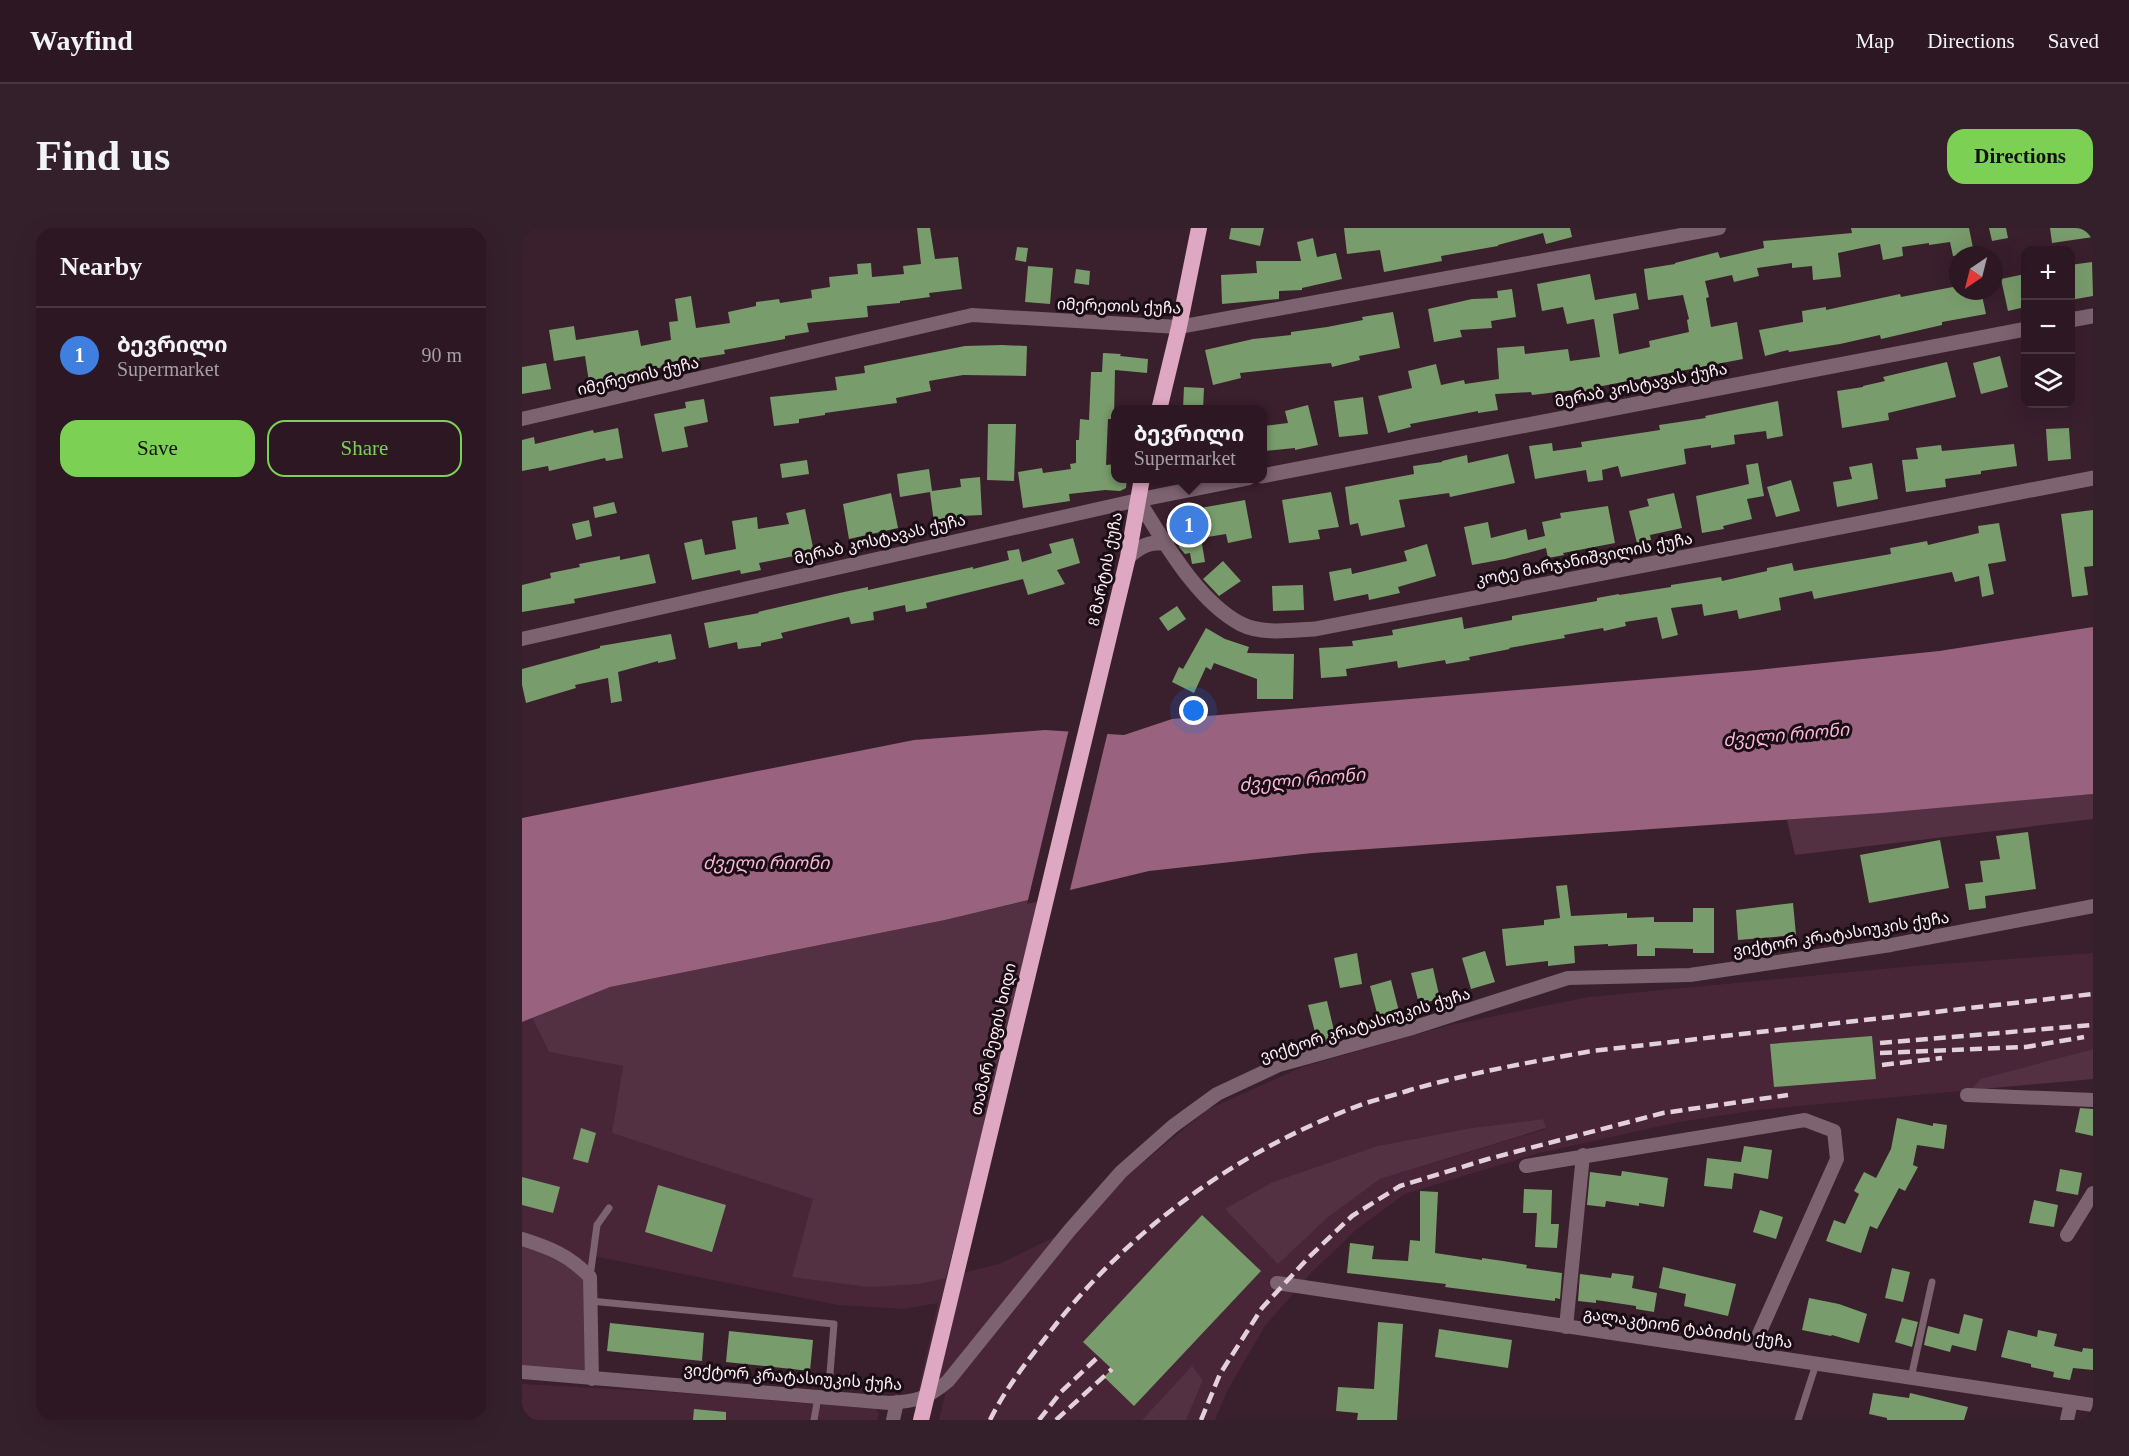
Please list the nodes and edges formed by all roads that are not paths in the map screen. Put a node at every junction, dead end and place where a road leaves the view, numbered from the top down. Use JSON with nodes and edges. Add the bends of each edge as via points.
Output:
{"nodes":[{"id":1,"x":1199,"y":228,"type":"edge"},
{"id":2,"x":1719,"y":228,"type":"edge"},
{"id":3,"x":2093,"y":316,"type":"edge"},
{"id":4,"x":2075,"y":319,"type":"edge"},
{"id":5,"x":1179,"y":327,"type":"junction"},
{"id":6,"x":2021,"y":330,"type":"edge"},
{"id":7,"x":1160,"y":405,"type":"edge"},
{"id":8,"x":522,"y":419,"type":"edge"},
{"id":9,"x":1267,"y":475,"type":"edge"},
{"id":10,"x":2093,"y":478,"type":"edge"},
{"id":11,"x":1141,"y":483,"type":"edge"},
{"id":12,"x":1223,"y":483,"type":"edge"},
{"id":13,"x":1138,"y":500,"type":"junction"},
{"id":14,"x":1166,"y":543,"type":"junction"},
{"id":15,"x":1128,"y":557,"type":"junction"},
{"id":16,"x":522,"y":639,"type":"edge"},
{"id":17,"x":1101,"y":666,"type":"joint"},
{"id":18,"x":2093,"y":906,"type":"edge"},
{"id":19,"x":1967,"y":1095,"type":"dead end"},
{"id":20,"x":2093,"y":1100,"type":"edge"},
{"id":21,"x":1583,"y":1155,"type":"junction"},
{"id":22,"x":1526,"y":1166,"type":"dead end"},
{"id":23,"x":2093,"y":1192,"type":"edge"},
{"id":24,"x":609,"y":1208,"type":"dead end"},
{"id":25,"x":2067,"y":1235,"type":"dead end"},
{"id":26,"x":522,"y":1239,"type":"edge"},
{"id":27,"x":590,"y":1277,"type":"junction"},
{"id":28,"x":1932,"y":1282,"type":"dead end"},
{"id":29,"x":1277,"y":1283,"type":"dead end"},
{"id":30,"x":590,"y":1301,"type":"junction"},
{"id":31,"x":1566,"y":1327,"type":"junction"},
{"id":32,"x":1750,"y":1354,"type":"junction"},
{"id":33,"x":1816,"y":1364,"type":"junction"},
{"id":34,"x":522,"y":1372,"type":"edge"},
{"id":35,"x":1911,"y":1378,"type":"junction"},
{"id":36,"x":592,"y":1379,"type":"junction"},
{"id":37,"x":823,"y":1397,"type":"junction"},
{"id":38,"x":897,"y":1402,"type":"junction"},
{"id":39,"x":2071,"y":1402,"type":"junction"},
{"id":40,"x":2093,"y":1405,"type":"edge"},
{"id":41,"x":814,"y":1420,"type":"edge"},
{"id":42,"x":893,"y":1420,"type":"edge"},
{"id":43,"x":921,"y":1420,"type":"edge"},
{"id":44,"x":1798,"y":1420,"type":"edge"},
{"id":45,"x":2067,"y":1420,"type":"edge"}],
"edges":[{"from":1,"to":5,"type":"highway"},
{"from":2,"to":5,"type":"street","name":"იმერეთის ქუჩა"},
{"from":3,"to":4,"type":"street"},
{"from":5,"to":7,"type":"highway"},
{"from":5,"to":8,"type":"street","name":"იმერეთის ქუჩა","via":[[972,315]]},
{"from":6,"to":9,"type":"street","name":"მერაბ კოსტავას ქუჩა"},
{"from":10,"to":14,"type":"street","name":"კოტე მარჯანიშვილის ქუჩა","via":[[1315,629],[1268,631],[1242,625],[1210,602]]},
{"from":11,"to":13,"type":"highway","name":"8 მარტის ქუჩა"},
{"from":12,"to":13,"type":"street","name":"მერაბ კოსტავას ქუჩა"},
{"from":13,"to":14,"type":"street","name":"კოტე მარჯანიშვილის ქუჩა"},
{"from":13,"to":15,"type":"highway","name":"8 მარტის ქუჩა"},
{"from":13,"to":16,"type":"street","name":"მერაბ კოსტავას ქუჩა"},
{"from":14,"to":15,"type":"street","via":[[1142,545]]},
{"from":15,"to":17,"type":"highway","name":"8 მარტის ქუჩა"},
{"from":17,"to":43,"type":"highway","name":"თამარ მეფის ხიდი"},
{"from":18,"to":38,"type":"street","name":"ვიქტორ კრატასიუკის ქუჩა","via":[[1891,945],[1690,975],[1568,978],[1279,1065],[1216,1094],[1120,1172],[948,1381],[916,1401]]},
{"from":19,"to":20,"type":"street"},
{"from":21,"to":22,"type":"street"},
{"from":21,"to":31,"type":"street"},
{"from":21,"to":32,"type":"street","via":[[1805,1120],[1834,1131],[1837,1159]]},
{"from":23,"to":25,"type":"street"},
{"from":24,"to":27,"type":"lane","via":[[597,1225]]},
{"from":26,"to":27,"type":"street","via":[[575,1261]]},
{"from":27,"to":30,"type":"street"},
{"from":28,"to":35,"type":"lane"},
{"from":29,"to":31,"type":"street","name":"გალაკტიონ ტაბიძის ქუჩა"},
{"from":30,"to":36,"type":"street"},
{"from":30,"to":37,"type":"lane","via":[[834,1324]]},
{"from":31,"to":32,"type":"street","name":"გალაკტიონ ტაბიძის ქუჩა"},
{"from":32,"to":33,"type":"street","name":"გალაკტიონ ტაბიძის ქუჩა"},
{"from":33,"to":35,"type":"street","name":"გალაკტიონ ტაბიძის ქუჩა"},
{"from":33,"to":44,"type":"lane"},
{"from":34,"to":36,"type":"street","name":"ვიქტორ კრატასიუკის ქუჩა"},
{"from":35,"to":39,"type":"street","name":"გალაკტიონ ტაბიძის ქუჩა"},
{"from":36,"to":37,"type":"street","name":"ვიქტორ კრატასიუკის ქუჩა"},
{"from":37,"to":38,"type":"street","name":"ვიქტორ კრატასიუკის ქუჩა"},
{"from":37,"to":41,"type":"lane"},
{"from":38,"to":42,"type":"street"},
{"from":39,"to":40,"type":"street","name":"გალაკტიონ ტაბიძის ქუჩა"},
{"from":39,"to":45,"type":"street"}]}
